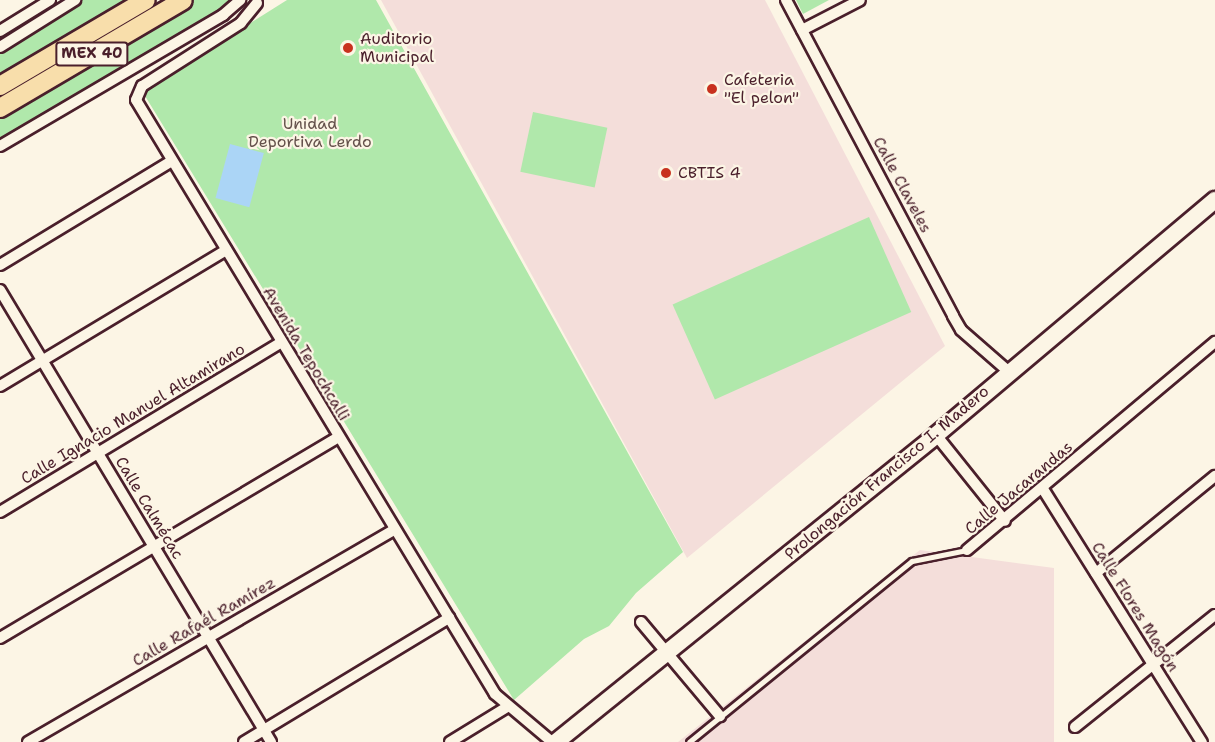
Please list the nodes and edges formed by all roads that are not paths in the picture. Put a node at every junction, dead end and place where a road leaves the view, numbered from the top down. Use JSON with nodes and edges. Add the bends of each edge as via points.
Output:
{"nodes":[{"id":1,"x":50,"y":0,"type":"edge"},
{"id":2,"x":75,"y":0,"type":"edge"},
{"id":3,"x":146,"y":0,"type":"edge"},
{"id":4,"x":183,"y":0,"type":"edge"},
{"id":5,"x":240,"y":0,"type":"edge"},
{"id":6,"x":786,"y":0,"type":"edge"},
{"id":7,"x":860,"y":0,"type":"edge"},
{"id":8,"x":256,"y":3,"type":"dead end"},
{"id":9,"x":801,"y":30,"type":"junction"},
{"id":10,"x":0,"y":31,"type":"edge"},
{"id":11,"x":0,"y":46,"type":"edge"},
{"id":12,"x":0,"y":86,"type":"edge"},
{"id":13,"x":0,"y":108,"type":"edge"},
{"id":14,"x":0,"y":146,"type":"edge"},
{"id":15,"x":172,"y":161,"type":"junction"},
{"id":16,"x":1212,"y":208,"type":"edge"},
{"id":17,"x":226,"y":250,"type":"junction"},
{"id":18,"x":0,"y":265,"type":"edge"},
{"id":19,"x":0,"y":290,"type":"edge"},
{"id":20,"x":282,"y":342,"type":"junction"},
{"id":21,"x":1215,"y":342,"type":"edge"},
{"id":22,"x":43,"y":360,"type":"junction"},
{"id":23,"x":1008,"y":371,"type":"junction"},
{"id":24,"x":0,"y":386,"type":"edge"},
{"id":25,"x":936,"y":435,"type":"junction"},
{"id":26,"x":339,"y":437,"type":"junction"},
{"id":27,"x":98,"y":453,"type":"junction"},
{"id":28,"x":1215,"y":476,"type":"edge"},
{"id":29,"x":1043,"y":489,"type":"junction"},
{"id":30,"x":0,"y":512,"type":"edge"},
{"id":31,"x":1005,"y":520,"type":"junction"},
{"id":32,"x":395,"y":529,"type":"junction"},
{"id":33,"x":153,"y":545,"type":"junction"},
{"id":34,"x":967,"y":550,"type":"joint"},
{"id":35,"x":1096,"y":573,"type":"junction"},
{"id":36,"x":1215,"y":615,"type":"edge"},
{"id":37,"x":450,"y":618,"type":"junction"},
{"id":38,"x":641,"y":622,"type":"dead end"},
{"id":39,"x":208,"y":637,"type":"junction"},
{"id":40,"x":0,"y":638,"type":"edge"},
{"id":41,"x":666,"y":653,"type":"junction"},
{"id":42,"x":1154,"y":664,"type":"junction"},
{"id":43,"x":507,"y":707,"type":"junction"},
{"id":44,"x":720,"y":716,"type":"junction"},
{"id":45,"x":1075,"y":727,"type":"dead end"},
{"id":46,"x":264,"y":730,"type":"junction"},
{"id":47,"x":28,"y":742,"type":"edge"},
{"id":48,"x":244,"y":742,"type":"edge"},
{"id":49,"x":271,"y":742,"type":"edge"},
{"id":50,"x":450,"y":742,"type":"edge"},
{"id":51,"x":554,"y":742,"type":"edge"},
{"id":52,"x":689,"y":742,"type":"edge"},
{"id":53,"x":1202,"y":742,"type":"edge"}],
"edges":[{"from":1,"to":10,"type":"street"},
{"from":2,"to":11,"type":"street"},
{"from":3,"to":12,"type":"main road","number":"MEX 40"},
{"from":4,"to":13,"type":"main road","number":"MEX 40"},
{"from":5,"to":14,"type":"street","via":[[223,15]]},
{"from":6,"to":9,"type":"street","name":"Calle Claveles"},
{"from":7,"to":9,"type":"street"},
{"from":8,"to":15,"type":"street","name":"Avenida Tepochcalli","via":[[241,23],[142,86],[137,94],[136,100]]},
{"from":9,"to":23,"type":"street","name":"Calle Claveles","via":[[952,316],[961,330]]},
{"from":15,"to":17,"type":"street","name":"Avenida Tepochcalli"},
{"from":15,"to":18,"type":"street"},
{"from":16,"to":23,"type":"main road","name":"Prolongación Francisco I. Madero"},
{"from":17,"to":20,"type":"street","name":"Avenida Tepochcalli"},
{"from":17,"to":22,"type":"street"},
{"from":19,"to":22,"type":"street","name":"Calle Calmécac"},
{"from":20,"to":26,"type":"street","name":"Avenida Tepochcalli"},
{"from":20,"to":27,"type":"street","name":"Calle Ignacio Manuel Altamirano"},
{"from":21,"to":29,"type":"street","name":"Calle Jacarandas"},
{"from":22,"to":24,"type":"street"},
{"from":22,"to":27,"type":"street","name":"Calle Calmécac"},
{"from":23,"to":25,"type":"main road","name":"Prolongación Francisco I. Madero"},
{"from":25,"to":31,"type":"street"},
{"from":25,"to":41,"type":"main road","name":"Prolongación Francisco I. Madero"},
{"from":26,"to":32,"type":"street","name":"Avenida Tepochcalli"},
{"from":26,"to":33,"type":"street"},
{"from":27,"to":30,"type":"street","name":"Calle Ignacio Manuel Altamirano"},
{"from":27,"to":33,"type":"street","name":"Calle Calmécac"},
{"from":28,"to":35,"type":"street"},
{"from":29,"to":31,"type":"street","name":"Calle Jacarandas"},
{"from":29,"to":35,"type":"street","name":"Calle Flores Magón"},
{"from":31,"to":34,"type":"street","name":"Calle Jacarandas"},
{"from":32,"to":37,"type":"street","name":"Avenida Tepochcalli"},
{"from":32,"to":39,"type":"street","name":"Calle Rafaél Ramírez"},
{"from":33,"to":39,"type":"street","name":"Calle Calmécac"},
{"from":33,"to":40,"type":"street"},
{"from":34,"to":44,"type":"lane","name":"Calle Jacarandas","via":[[912,561]]},
{"from":35,"to":42,"type":"street","name":"Calle Flores Magón"},
{"from":36,"to":42,"type":"street"},
{"from":37,"to":43,"type":"street","name":"Avenida Tepochcalli","via":[[495,694]]},
{"from":37,"to":46,"type":"street"},
{"from":38,"to":41,"type":"street"},
{"from":39,"to":46,"type":"street","name":"Calle Calmécac"},
{"from":39,"to":47,"type":"street","name":"Calle Rafaél Ramírez"},
{"from":41,"to":44,"type":"street"},
{"from":41,"to":51,"type":"main road","name":"Prolongación Francisco I. Madero"},
{"from":42,"to":45,"type":"street"},
{"from":42,"to":53,"type":"street","name":"Calle Flores Magón"},
{"from":43,"to":50,"type":"street"},
{"from":43,"to":51,"type":"street","name":"Avenida Tepochcalli"},
{"from":44,"to":52,"type":"lane","name":"Calle Jacarandas"},
{"from":46,"to":48,"type":"street"},
{"from":46,"to":49,"type":"street","name":"Calle Calmécac"}]}
